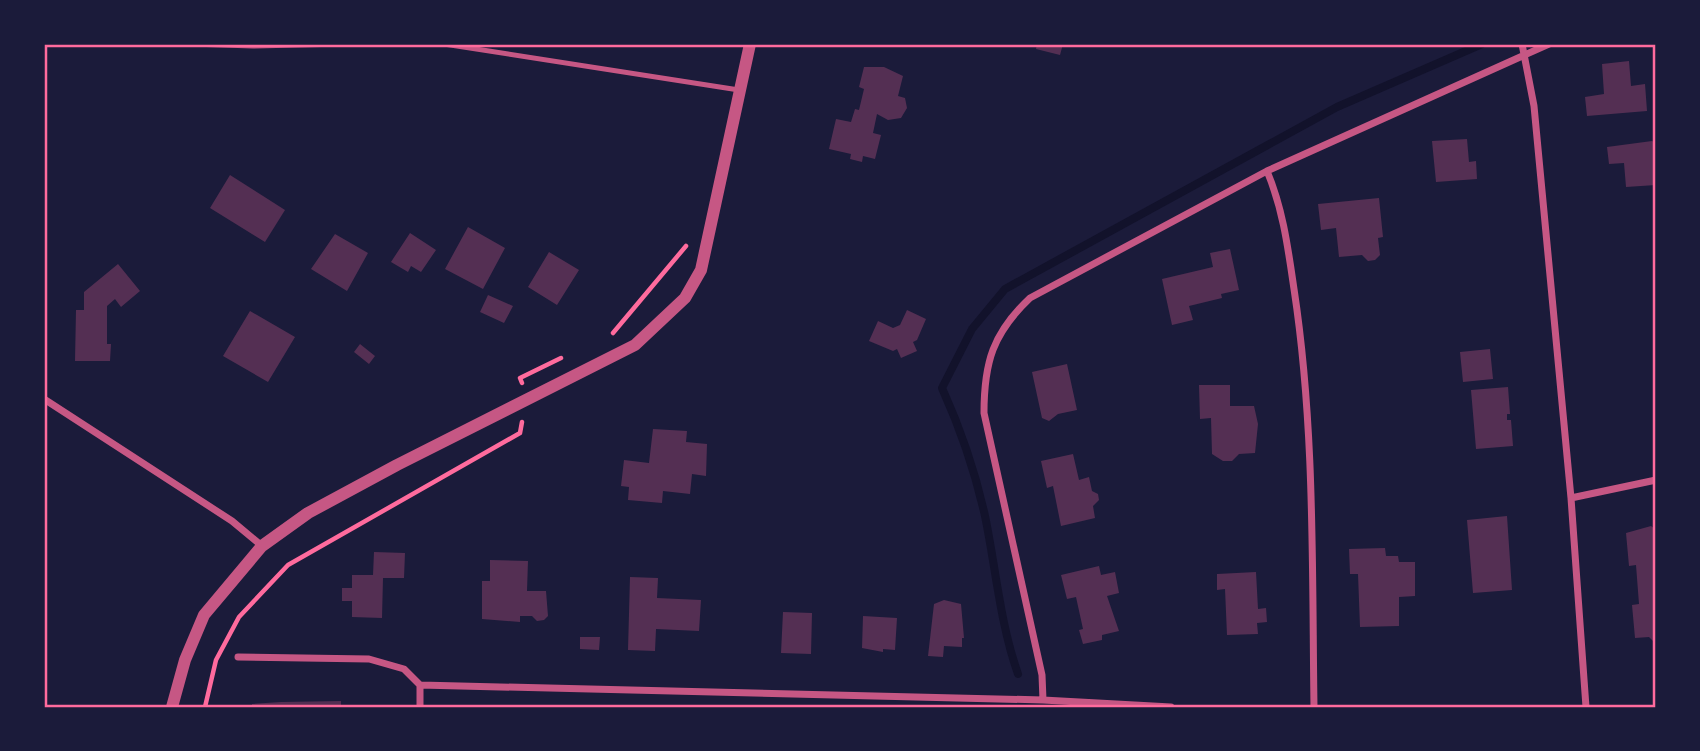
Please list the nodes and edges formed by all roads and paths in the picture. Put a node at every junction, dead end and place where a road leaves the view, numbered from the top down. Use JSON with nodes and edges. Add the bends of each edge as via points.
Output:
{"nodes":[{"id":1,"x":191,"y":44,"type":"edge"},
{"id":2,"x":344,"y":44,"type":"edge"},
{"id":3,"x":444,"y":44,"type":"edge"},
{"id":4,"x":750,"y":44,"type":"edge"},
{"id":5,"x":1522,"y":44,"type":"edge"},
{"id":6,"x":1549,"y":44,"type":"edge"},
{"id":7,"x":1524,"y":54,"type":"junction"},
{"id":8,"x":740,"y":90,"type":"junction"},
{"id":9,"x":1267,"y":171,"type":"junction"},
{"id":10,"x":44,"y":399,"type":"edge"},
{"id":11,"x":1656,"y":480,"type":"edge"},
{"id":12,"x":1571,"y":498,"type":"junction"},
{"id":13,"x":262,"y":546,"type":"junction"},
{"id":14,"x":238,"y":657,"type":"dead end"},
{"id":15,"x":420,"y":685,"type":"junction"},
{"id":16,"x":1043,"y":701,"type":"junction"},
{"id":17,"x":172,"y":707,"type":"edge"},
{"id":18,"x":419,"y":707,"type":"edge"},
{"id":19,"x":1171,"y":707,"type":"edge"},
{"id":20,"x":1314,"y":707,"type":"edge"},
{"id":21,"x":1586,"y":707,"type":"edge"}],
"edges":[{"from":1,"to":2,"type":"lane"},
{"from":3,"to":8,"type":"lane"},
{"from":4,"to":8,"type":"street"},
{"from":5,"to":7,"type":"street"},
{"from":6,"to":7,"type":"street"},
{"from":7,"to":9,"type":"street"},
{"from":7,"to":12,"type":"street","via":[[1534,106]]},
{"from":8,"to":13,"type":"street","via":[[701,270],[685,298],[635,345],[307,513]]},
{"from":9,"to":16,"type":"street","via":[[1030,298],[1007,320],[993,347],[984,378],[984,413],[1042,676]]},
{"from":9,"to":20,"type":"street","via":[[1281,203],[1310,432]]},
{"from":10,"to":13,"type":"street"},
{"from":11,"to":12,"type":"street"},
{"from":12,"to":21,"type":"street"},
{"from":13,"to":17,"type":"street","via":[[204,615],[184,660]]},
{"from":14,"to":15,"type":"street","via":[[369,659],[404,669]]},
{"from":15,"to":16,"type":"street"},
{"from":15,"to":18,"type":"street"},
{"from":16,"to":19,"type":"street"}]}
